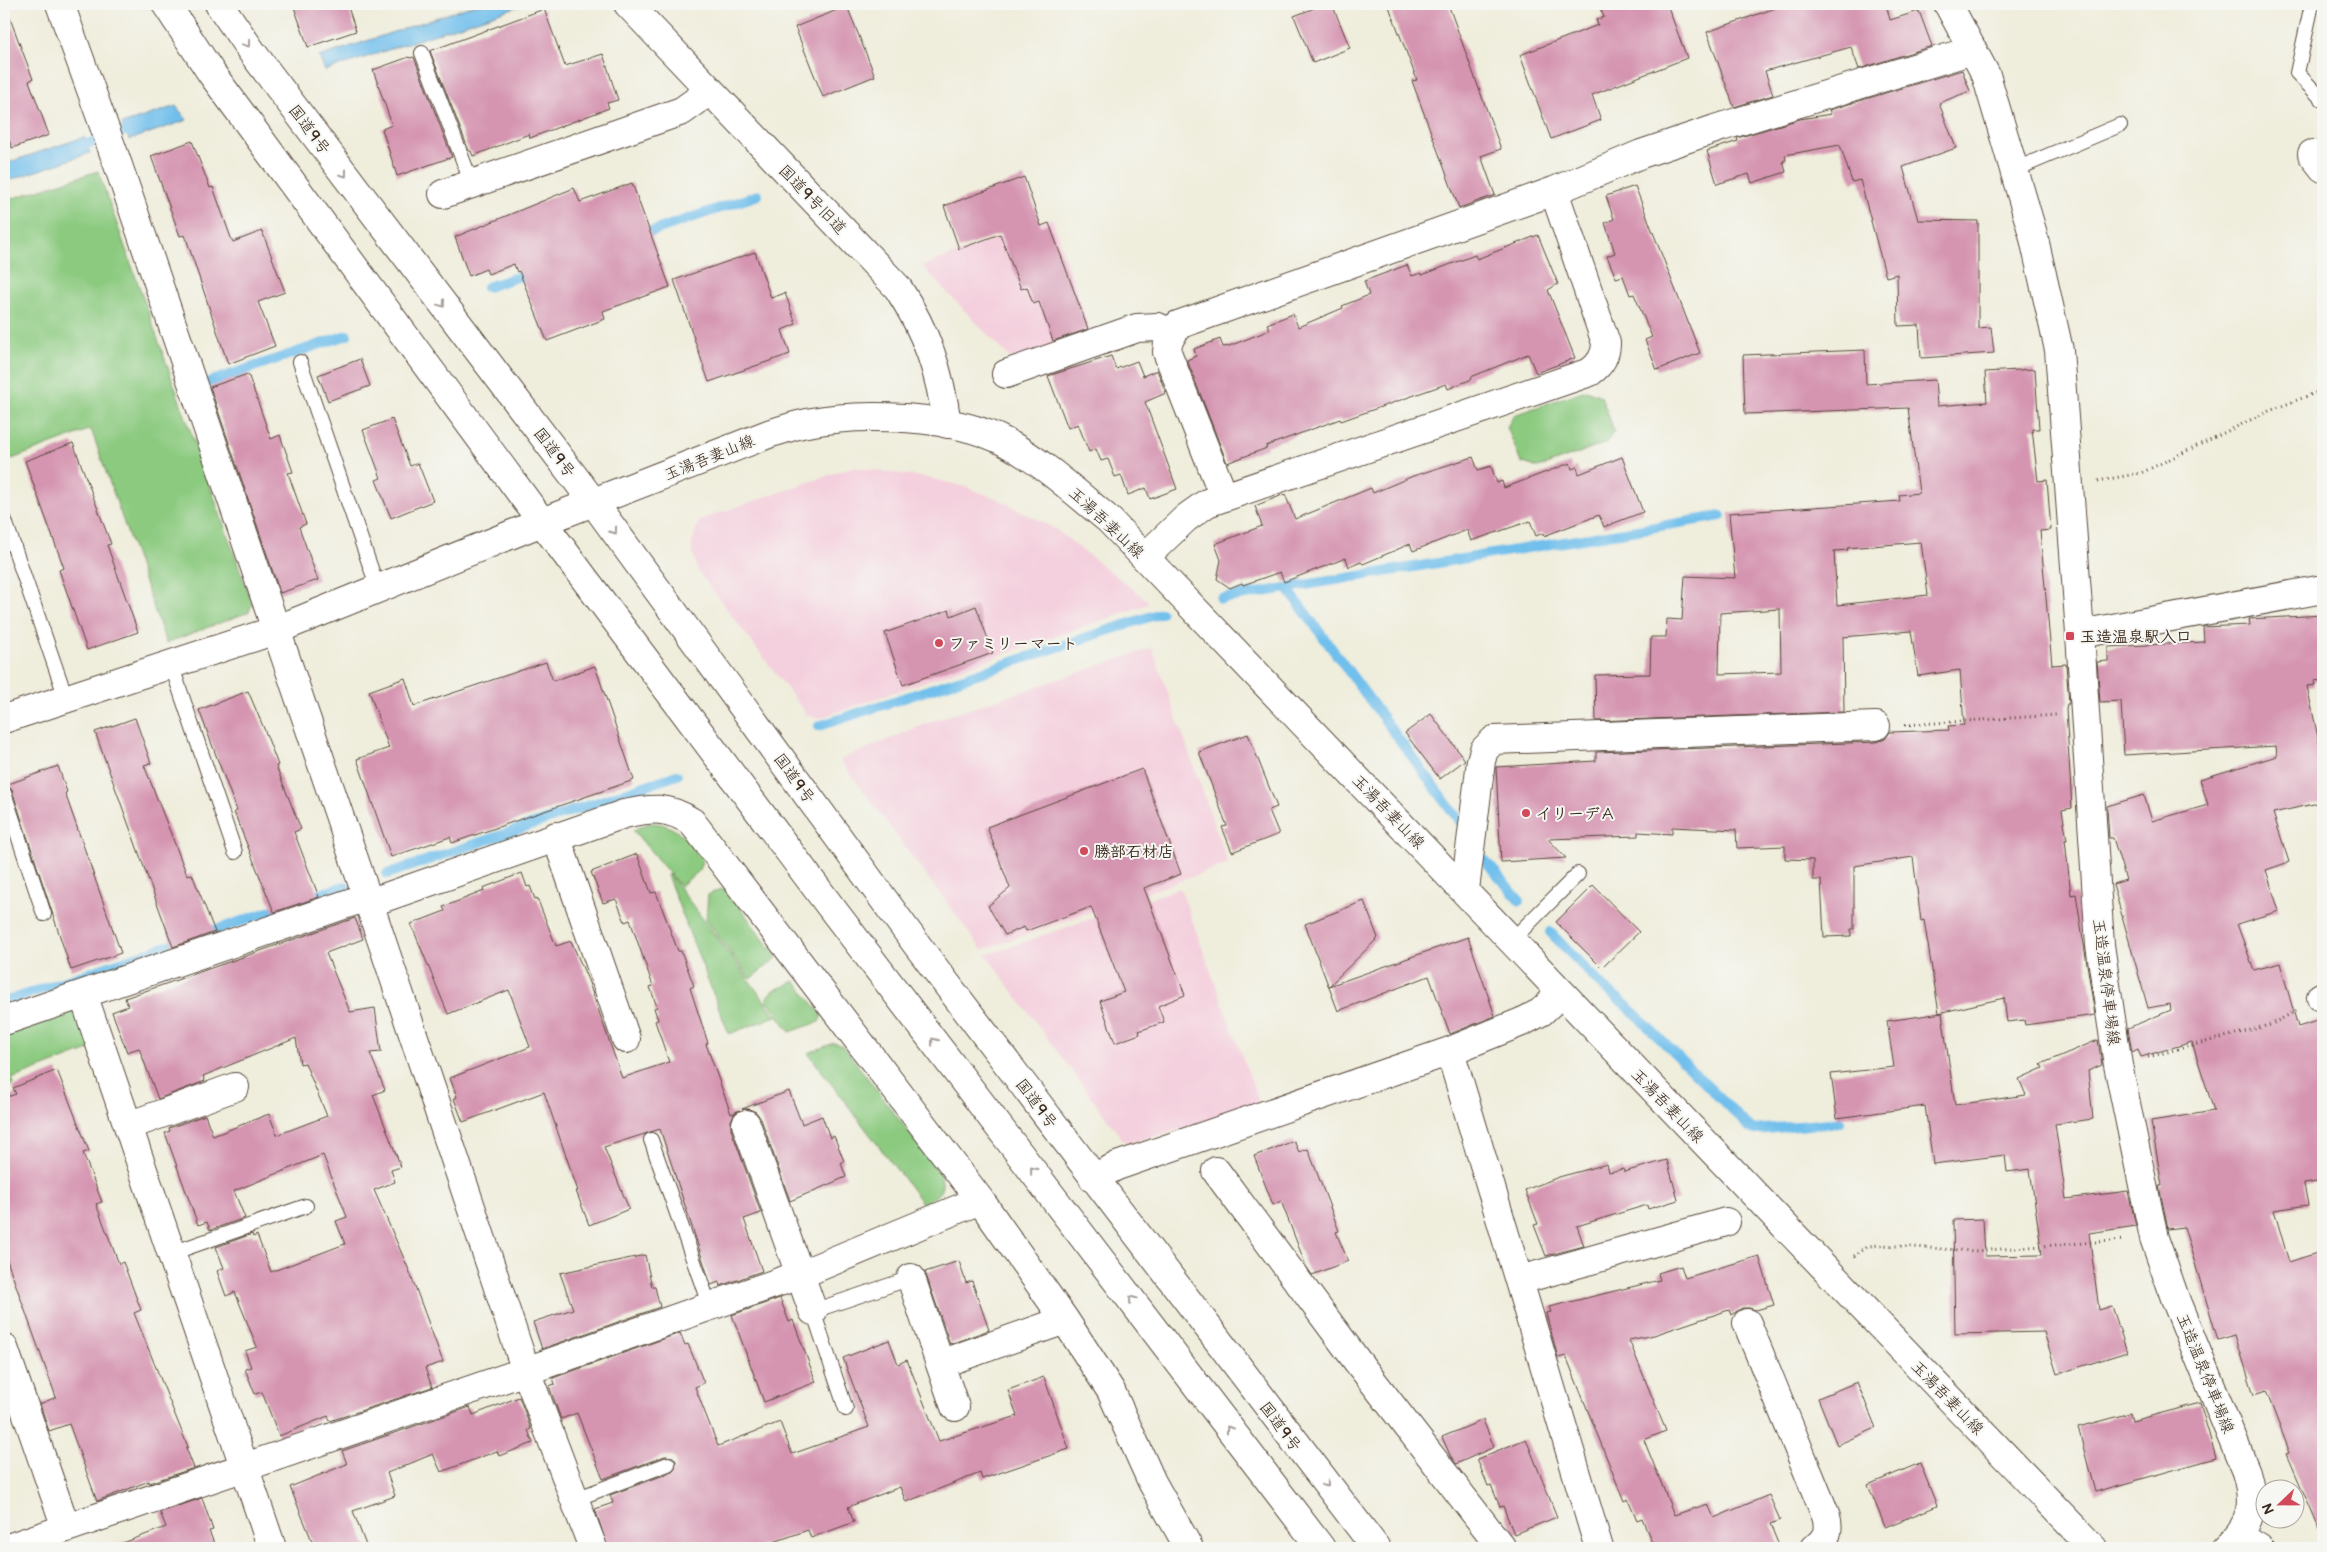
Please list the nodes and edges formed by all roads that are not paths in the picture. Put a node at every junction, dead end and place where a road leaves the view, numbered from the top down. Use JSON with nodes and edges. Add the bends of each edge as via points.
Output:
{"nodes":[{"id":1,"x":60,"y":4,"type":"edge"},
{"id":2,"x":166,"y":4,"type":"edge"},
{"id":3,"x":219,"y":4,"type":"edge"},
{"id":4,"x":628,"y":4,"type":"edge"},
{"id":5,"x":1948,"y":4,"type":"edge"},
{"id":6,"x":2312,"y":4,"type":"edge"},
{"id":7,"x":1972,"y":50,"type":"junction"},
{"id":8,"x":422,"y":53,"type":"dead end"},
{"id":9,"x":710,"y":91,"type":"junction"},
{"id":10,"x":2323,"y":100,"type":"edge"},
{"id":11,"x":2120,"y":125,"type":"dead end"},
{"id":12,"x":2014,"y":170,"type":"junction"},
{"id":13,"x":472,"y":184,"type":"junction"},
{"id":14,"x":1554,"y":191,"type":"junction"},
{"id":15,"x":443,"y":194,"type":"dead end"},
{"id":16,"x":1172,"y":333,"type":"junction"},
{"id":17,"x":300,"y":362,"type":"dead end"},
{"id":18,"x":1006,"y":374,"type":"dead end"},
{"id":19,"x":947,"y":424,"type":"junction"},
{"id":20,"x":1224,"y":498,"type":"junction"},
{"id":21,"x":594,"y":503,"type":"junction"},
{"id":22,"x":4,"y":518,"type":"edge"},
{"id":23,"x":542,"y":522,"type":"junction"},
{"id":24,"x":1145,"y":557,"type":"junction"},
{"id":25,"x":378,"y":589,"type":"junction"},
{"id":26,"x":2323,"y":589,"type":"edge"},
{"id":27,"x":276,"y":630,"type":"junction"},
{"id":28,"x":2080,"y":634,"type":"junction"},
{"id":29,"x":171,"y":664,"type":"junction"},
{"id":30,"x":66,"y":698,"type":"junction"},
{"id":31,"x":4,"y":719,"type":"edge"},
{"id":32,"x":1876,"y":726,"type":"road end"},
{"id":33,"x":4,"y":793,"type":"edge"},
{"id":34,"x":556,"y":836,"type":"junction"},
{"id":35,"x":235,"y":852,"type":"dead end"},
{"id":36,"x":1578,"y":874,"type":"dead end"},
{"id":37,"x":1465,"y":890,"type":"junction"},
{"id":38,"x":368,"y":900,"type":"junction"},
{"id":39,"x":44,"y":914,"type":"dead end"},
{"id":40,"x":1512,"y":940,"type":"junction"},
{"id":41,"x":1561,"y":992,"type":"junction"},
{"id":42,"x":83,"y":994,"type":"junction"},
{"id":43,"x":4,"y":1021,"type":"edge"},
{"id":44,"x":626,"y":1039,"type":"dead end"},
{"id":45,"x":1450,"y":1052,"type":"junction"},
{"id":46,"x":235,"y":1087,"type":"dead end"},
{"id":47,"x":746,"y":1124,"type":"dead end"},
{"id":48,"x":128,"y":1126,"type":"junction"},
{"id":49,"x":651,"y":1140,"type":"dead end"},
{"id":50,"x":1216,"y":1170,"type":"dead end"},
{"id":51,"x":1093,"y":1178,"type":"junction"},
{"id":52,"x":980,"y":1200,"type":"junction"},
{"id":53,"x":306,"y":1206,"type":"dead end"},
{"id":54,"x":1726,"y":1222,"type":"dead end"},
{"id":55,"x":172,"y":1253,"type":"junction"},
{"id":56,"x":799,"y":1275,"type":"junction"},
{"id":57,"x":911,"y":1278,"type":"joint"},
{"id":58,"x":1520,"y":1280,"type":"junction"},
{"id":59,"x":710,"y":1306,"type":"junction"},
{"id":60,"x":813,"y":1311,"type":"junction"},
{"id":61,"x":1065,"y":1320,"type":"junction"},
{"id":62,"x":1747,"y":1324,"type":"dead end"},
{"id":63,"x":4,"y":1348,"type":"edge"},
{"id":64,"x":940,"y":1364,"type":"junction"},
{"id":65,"x":526,"y":1371,"type":"junction"},
{"id":66,"x":955,"y":1407,"type":"dead end"},
{"id":67,"x":846,"y":1409,"type":"dead end"},
{"id":68,"x":668,"y":1464,"type":"dead end"},
{"id":69,"x":245,"y":1467,"type":"junction"},
{"id":70,"x":573,"y":1500,"type":"junction"},
{"id":71,"x":66,"y":1528,"type":"junction"},
{"id":72,"x":2242,"y":1544,"type":"edge"},
{"id":73,"x":1596,"y":1547,"type":"edge"},
{"id":74,"x":8,"y":1548,"type":"edge"},
{"id":75,"x":272,"y":1548,"type":"edge"},
{"id":76,"x":593,"y":1548,"type":"edge"},
{"id":77,"x":1189,"y":1548,"type":"edge"},
{"id":78,"x":1321,"y":1548,"type":"edge"},
{"id":79,"x":1376,"y":1548,"type":"edge"},
{"id":80,"x":1502,"y":1548,"type":"edge"},
{"id":81,"x":1815,"y":1548,"type":"edge"},
{"id":82,"x":2093,"y":1548,"type":"edge"}],
"edges":[{"from":1,"to":27,"type":"main road"},
{"from":2,"to":23,"type":"main road","via":[[212,74]]},
{"from":3,"to":21,"type":"main road","name":"国道9号","one_way":true},
{"from":4,"to":9,"type":"main road","name":"国道9号旧道"},
{"from":5,"to":7,"type":"main road","name":"玉造温泉停車場線"},
{"from":6,"to":10,"type":"lane","via":[[2297,73]]},
{"from":7,"to":12,"type":"main road","name":"玉造温泉停車場線","via":[[1986,75]]},
{"from":7,"to":14,"type":"main road","via":[[1685,139]]},
{"from":8,"to":13,"type":"lane"},
{"from":9,"to":13,"type":"main road","via":[[682,111]]},
{"from":9,"to":19,"type":"main road","name":"国道9号旧道","via":[[898,288],[926,337],[943,394]]},
{"from":11,"to":12,"type":"lane"},
{"from":12,"to":28,"type":"main road","name":"玉造温泉停車場線","via":[[2033,234],[2059,350]]},
{"from":13,"to":15,"type":"main road"},
{"from":14,"to":16,"type":"main road","via":[[1186,320],[1178,324]]},
{"from":14,"to":20,"type":"main road","via":[[1606,343],[1606,352],[1597,367]]},
{"from":16,"to":18,"type":"main road","via":[[1158,327],[1137,328]]},
{"from":16,"to":20,"type":"main road","via":[[1167,352]]},
{"from":17,"to":25,"type":"lane"},
{"from":19,"to":21,"type":"main road","name":"玉湯吾妻山線","via":[[878,417],[806,423],[771,433]]},
{"from":19,"to":24,"type":"main road","name":"玉湯吾妻山線","via":[[1005,442],[1060,479],[1109,520]]},
{"from":20,"to":24,"type":"main road","via":[[1207,503],[1186,518]]},
{"from":21,"to":23,"type":"main road","name":"玉湯吾妻山線"},
{"from":21,"to":51,"type":"main road","name":"国道9号","one_way":true,"via":[[917,945]]},
{"from":22,"to":30,"type":"lane"},
{"from":23,"to":25,"type":"main road","name":"玉湯吾妻山線"},
{"from":78,"to":23,"type":"main road","one_way":true,"via":[[830,906]]},
{"from":24,"to":37,"type":"main road","name":"玉湯吾妻山線"},
{"from":25,"to":27,"type":"main road","name":"玉湯吾妻山線"},
{"from":26,"to":28,"type":"main road"},
{"from":27,"to":29,"type":"main road","name":"玉湯吾妻山線"},
{"from":27,"to":38,"type":"main road"},
{"from":28,"to":72,"type":"main road","name":"玉造温泉停車場線","via":[[2100,944],[2118,1065],[2154,1238],[2176,1301],[2248,1477],[2251,1511]]},
{"from":29,"to":30,"type":"main road","name":"玉湯吾妻山線"},
{"from":29,"to":35,"type":"lane"},
{"from":30,"to":31,"type":"main road","name":"玉湯吾妻山線"},
{"from":32,"to":37,"type":"main road","via":[[1494,740],[1484,750],[1481,761]]},
{"from":33,"to":39,"type":"lane"},
{"from":34,"to":38,"type":"main road"},
{"from":34,"to":44,"type":"main road"},
{"from":34,"to":52,"type":"main road","via":[[650,808],[677,812],[692,822]]},
{"from":36,"to":40,"type":"lane"},
{"from":37,"to":40,"type":"main road","name":"玉湯吾妻山線"},
{"from":38,"to":42,"type":"main road"},
{"from":38,"to":65,"type":"main road"},
{"from":40,"to":41,"type":"main road","name":"玉湯吾妻山線"},
{"from":41,"to":45,"type":"main road","via":[[1541,1012]]},
{"from":41,"to":82,"type":"main road","name":"玉湯吾妻山線"},
{"from":42,"to":43,"type":"main road"},
{"from":42,"to":48,"type":"main road"},
{"from":45,"to":51,"type":"main road","via":[[1117,1166]]},
{"from":45,"to":58,"type":"main road"},
{"from":46,"to":48,"type":"main road"},
{"from":47,"to":56,"type":"main road"},
{"from":48,"to":55,"type":"main road"},
{"from":49,"to":59,"type":"lane"},
{"from":50,"to":80,"type":"main road","via":[[1357,1361]]},
{"from":51,"to":79,"type":"main road","name":"国道9号","one_way":true},
{"from":52,"to":56,"type":"main road"},
{"from":52,"to":61,"type":"main road"},
{"from":53,"to":55,"type":"lane"},
{"from":54,"to":58,"type":"main road"},
{"from":55,"to":69,"type":"main road"},
{"from":56,"to":59,"type":"main road"},
{"from":56,"to":60,"type":"main road"},
{"from":57,"to":60,"type":"lane"},
{"from":57,"to":64,"type":"main road"},
{"from":58,"to":73,"type":"main road"},
{"from":59,"to":65,"type":"main road"},
{"from":60,"to":67,"type":"lane"},
{"from":61,"to":64,"type":"main road"},
{"from":61,"to":77,"type":"main road","via":[[1111,1391],[1152,1482]]},
{"from":62,"to":81,"type":"main road","via":[[1826,1516],[1829,1528],[1826,1538]]},
{"from":63,"to":71,"type":"main road"},
{"from":64,"to":66,"type":"main road"},
{"from":65,"to":69,"type":"main road"},
{"from":65,"to":70,"type":"main road"},
{"from":68,"to":70,"type":"lane"},
{"from":69,"to":71,"type":"main road"},
{"from":69,"to":75,"type":"main road"},
{"from":70,"to":76,"type":"main road"},
{"from":71,"to":74,"type":"main road"}]}
